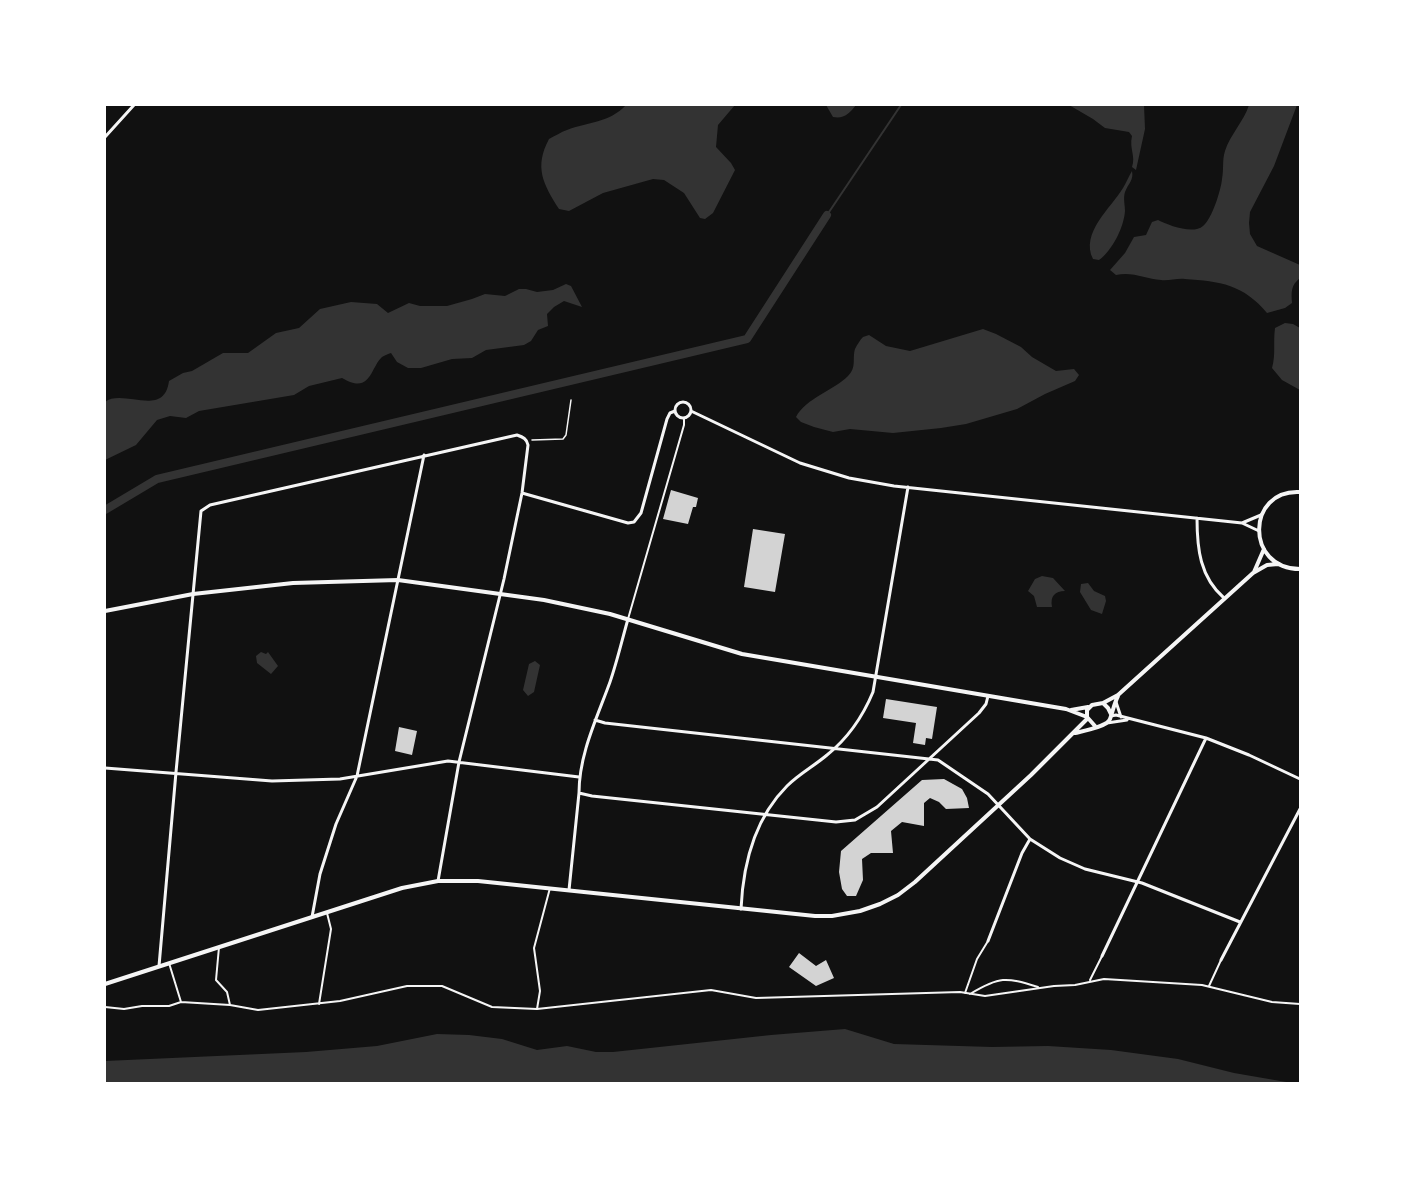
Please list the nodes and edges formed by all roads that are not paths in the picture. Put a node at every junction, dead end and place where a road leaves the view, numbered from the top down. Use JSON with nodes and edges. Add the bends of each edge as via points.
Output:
{"nodes":[{"id":1,"x":134,"y":105,"type":"edge"},
{"id":2,"x":105,"y":136,"type":"edge"},
{"id":3,"x":675,"y":411,"type":"junction"},
{"id":4,"x":690,"y":411,"type":"junction"},
{"id":5,"x":684,"y":418,"type":"junction"},
{"id":6,"x":424,"y":455,"type":"junction"},
{"id":7,"x":908,"y":486,"type":"junction"},
{"id":8,"x":1300,"y":492,"type":"edge"},
{"id":9,"x":522,"y":493,"type":"junction"},
{"id":10,"x":1262,"y":515,"type":"junction"},
{"id":11,"x":1197,"y":518,"type":"junction"},
{"id":12,"x":1242,"y":523,"type":"junction"},
{"id":13,"x":1259,"y":531,"type":"junction"},
{"id":14,"x":1264,"y":549,"type":"junction"},
{"id":15,"x":1278,"y":564,"type":"junction"},
{"id":16,"x":1300,"y":569,"type":"edge"},
{"id":17,"x":1253,"y":573,"type":"junction"},
{"id":18,"x":398,"y":580,"type":"junction"},
{"id":19,"x":500,"y":593,"type":"junction"},
{"id":20,"x":193,"y":594,"type":"junction"},
{"id":21,"x":1225,"y":599,"type":"junction"},
{"id":22,"x":105,"y":610,"type":"edge"},
{"id":23,"x":628,"y":620,"type":"junction"},
{"id":24,"x":876,"y":677,"type":"junction"},
{"id":25,"x":1119,"y":695,"type":"junction"},
{"id":26,"x":988,"y":696,"type":"junction"},
{"id":27,"x":1115,"y":701,"type":"junction"},
{"id":28,"x":1103,"y":704,"type":"junction"},
{"id":29,"x":1089,"y":707,"type":"junction"},
{"id":30,"x":1071,"y":710,"type":"junction"},
{"id":31,"x":1077,"y":712,"type":"junction"},
{"id":32,"x":1111,"y":715,"type":"junction"},
{"id":33,"x":1121,"y":717,"type":"junction"},
{"id":34,"x":1087,"y":718,"type":"junction"},
{"id":35,"x":595,"y":720,"type":"junction"},
{"id":36,"x":1129,"y":720,"type":"junction"},
{"id":37,"x":1107,"y":723,"type":"junction"},
{"id":38,"x":1095,"y":726,"type":"junction"},
{"id":39,"x":1079,"y":728,"type":"junction"},
{"id":40,"x":1075,"y":734,"type":"junction"},
{"id":41,"x":1206,"y":738,"type":"junction"},
{"id":42,"x":835,"y":748,"type":"junction"},
{"id":43,"x":930,"y":759,"type":"junction"},
{"id":44,"x":459,"y":762,"type":"junction"},
{"id":45,"x":105,"y":768,"type":"edge"},
{"id":46,"x":176,"y":772,"type":"junction"},
{"id":47,"x":357,"y":776,"type":"junction"},
{"id":48,"x":579,"y":777,"type":"junction"},
{"id":49,"x":1300,"y":779,"type":"edge"},
{"id":50,"x":579,"y":793,"type":"junction"},
{"id":51,"x":999,"y":805,"type":"junction"},
{"id":52,"x":1300,"y":809,"type":"edge"},
{"id":53,"x":764,"y":815,"type":"junction"},
{"id":54,"x":1030,"y":839,"type":"junction"},
{"id":55,"x":438,"y":881,"type":"junction"},
{"id":56,"x":1139,"y":882,"type":"junction"},
{"id":57,"x":550,"y":888,"type":"junction"},
{"id":58,"x":568,"y":890,"type":"junction"},
{"id":59,"x":741,"y":909,"type":"junction"},
{"id":60,"x":326,"y":912,"type":"junction"},
{"id":61,"x":312,"y":916,"type":"junction"},
{"id":62,"x":1240,"y":922,"type":"junction"},
{"id":63,"x":988,"y":941,"type":"joint"},
{"id":64,"x":219,"y":947,"type":"junction"},
{"id":65,"x":1102,"y":956,"type":"joint"},
{"id":66,"x":1221,"y":960,"type":"joint"},
{"id":67,"x":169,"y":963,"type":"junction"},
{"id":68,"x":159,"y":966,"type":"junction"},
{"id":69,"x":1089,"y":981,"type":"junction"},
{"id":70,"x":105,"y":984,"type":"edge"},
{"id":71,"x":1209,"y":986,"type":"junction"},
{"id":72,"x":1041,"y":988,"type":"junction"},
{"id":73,"x":965,"y":993,"type":"junction"},
{"id":74,"x":970,"y":994,"type":"junction"},
{"id":75,"x":181,"y":1002,"type":"junction"},
{"id":76,"x":319,"y":1004,"type":"junction"},
{"id":77,"x":1300,"y":1004,"type":"edge"},
{"id":78,"x":231,"y":1005,"type":"junction"},
{"id":79,"x":105,"y":1006,"type":"edge"},
{"id":80,"x":537,"y":1009,"type":"junction"}],
"edges":[{"from":1,"to":2,"type":"street"},
{"from":3,"to":4,"type":"street","via":[[683,402],[690,406]]},
{"from":3,"to":5,"type":"street"},
{"from":3,"to":9,"type":"street","via":[[667,419],[636,522]]},
{"from":4,"to":5,"type":"street"},
{"from":4,"to":7,"type":"street","via":[[800,463],[849,478]]},
{"from":5,"to":23,"type":"street"},
{"from":6,"to":9,"type":"street","via":[[517,435],[523,437],[527,443]]},
{"from":6,"to":18,"type":"street"},
{"from":6,"to":20,"type":"street","via":[[205,508],[200,517]]},
{"from":7,"to":11,"type":"street"},
{"from":7,"to":24,"type":"street"},
{"from":8,"to":10,"type":"street","via":[[1279,495]]},
{"from":9,"to":19,"type":"street"},
{"from":10,"to":12,"type":"street"},
{"from":10,"to":13,"type":"street"},
{"from":11,"to":12,"type":"street"},
{"from":11,"to":21,"type":"street","via":[[1197,548],[1205,575]]},
{"from":12,"to":13,"type":"street"},
{"from":13,"to":14,"type":"street"},
{"from":14,"to":15,"type":"street"},
{"from":14,"to":17,"type":"street"},
{"from":15,"to":16,"type":"street"},
{"from":15,"to":17,"type":"street"},
{"from":17,"to":21,"type":"street"},
{"from":18,"to":19,"type":"street"},
{"from":18,"to":20,"type":"street","via":[[293,583]]},
{"from":18,"to":47,"type":"street"},
{"from":19,"to":23,"type":"street"},
{"from":19,"to":44,"type":"street"},
{"from":20,"to":22,"type":"street"},
{"from":20,"to":46,"type":"street"},
{"from":21,"to":25,"type":"street"},
{"from":23,"to":24,"type":"street","via":[[733,651]]},
{"from":23,"to":35,"type":"street"},
{"from":24,"to":26,"type":"street"},
{"from":24,"to":42,"type":"street","via":[[862,713]]},
{"from":25,"to":27,"type":"street"},
{"from":25,"to":28,"type":"street"},
{"from":26,"to":30,"type":"street"},
{"from":26,"to":43,"type":"street","via":[[979,713]]},
{"from":27,"to":32,"type":"street"},
{"from":27,"to":33,"type":"street"},
{"from":28,"to":29,"type":"street"},
{"from":28,"to":32,"type":"street"},
{"from":29,"to":30,"type":"street"},
{"from":29,"to":34,"type":"street"},
{"from":30,"to":31,"type":"street"},
{"from":31,"to":34,"type":"street"},
{"from":31,"to":39,"type":"street"},
{"from":32,"to":33,"type":"street"},
{"from":32,"to":37,"type":"street"},
{"from":33,"to":36,"type":"street"},
{"from":34,"to":38,"type":"street"},
{"from":34,"to":39,"type":"street"},
{"from":35,"to":42,"type":"street"},
{"from":35,"to":48,"type":"street"},
{"from":36,"to":37,"type":"street"},
{"from":36,"to":41,"type":"street"},
{"from":37,"to":38,"type":"street"},
{"from":38,"to":40,"type":"street"},
{"from":39,"to":40,"type":"street"},
{"from":40,"to":51,"type":"street"},
{"from":41,"to":49,"type":"street"},
{"from":41,"to":56,"type":"street"},
{"from":42,"to":43,"type":"street"},
{"from":42,"to":53,"type":"street","via":[[788,786]]},
{"from":43,"to":51,"type":"street","via":[[944,763]]},
{"from":43,"to":53,"type":"street","via":[[873,810],[855,820]]},
{"from":44,"to":47,"type":"street"},
{"from":44,"to":48,"type":"street"},
{"from":44,"to":55,"type":"street"},
{"from":45,"to":46,"type":"street"},
{"from":46,"to":47,"type":"street","via":[[272,781]]},
{"from":46,"to":68,"type":"street"},
{"from":47,"to":61,"type":"street","via":[[336,824]]},
{"from":48,"to":50,"type":"street"},
{"from":50,"to":53,"type":"street"},
{"from":50,"to":58,"type":"street"},
{"from":51,"to":54,"type":"street"},
{"from":51,"to":59,"type":"street","via":[[915,882],[880,904],[832,916]]},
{"from":52,"to":62,"type":"street"},
{"from":53,"to":59,"type":"street","via":[[748,860]]},
{"from":54,"to":56,"type":"street","via":[[1076,866]]},
{"from":54,"to":63,"type":"street"},
{"from":55,"to":57,"type":"street"},
{"from":55,"to":60,"type":"street"},
{"from":56,"to":62,"type":"street"},
{"from":56,"to":65,"type":"street"},
{"from":57,"to":58,"type":"street"},
{"from":57,"to":80,"type":"street","via":[[534,948],[540,991]]},
{"from":58,"to":59,"type":"street"},
{"from":60,"to":61,"type":"street"},
{"from":60,"to":76,"type":"street","via":[[331,929]]},
{"from":61,"to":64,"type":"street"},
{"from":62,"to":66,"type":"street"},
{"from":63,"to":73,"type":"street"},
{"from":64,"to":67,"type":"street"},
{"from":64,"to":78,"type":"street","via":[[216,980]]},
{"from":65,"to":69,"type":"street"},
{"from":66,"to":71,"type":"street"},
{"from":67,"to":68,"type":"street"},
{"from":67,"to":75,"type":"street"},
{"from":68,"to":70,"type":"street"},
{"from":69,"to":71,"type":"street"},
{"from":69,"to":72,"type":"street"},
{"from":71,"to":77,"type":"street","via":[[1272,1002]]},
{"from":72,"to":74,"type":"street","via":[[985,996]]},
{"from":72,"to":74,"type":"street","via":[[1001,979]]},
{"from":73,"to":74,"type":"street"},
{"from":73,"to":80,"type":"street","via":[[756,998],[711,990]]},
{"from":75,"to":78,"type":"street"},
{"from":75,"to":79,"type":"street","via":[[124,1010]]},
{"from":76,"to":78,"type":"street","via":[[258,1010]]},
{"from":76,"to":80,"type":"street","via":[[407,986],[442,986],[492,1007]]}]}
